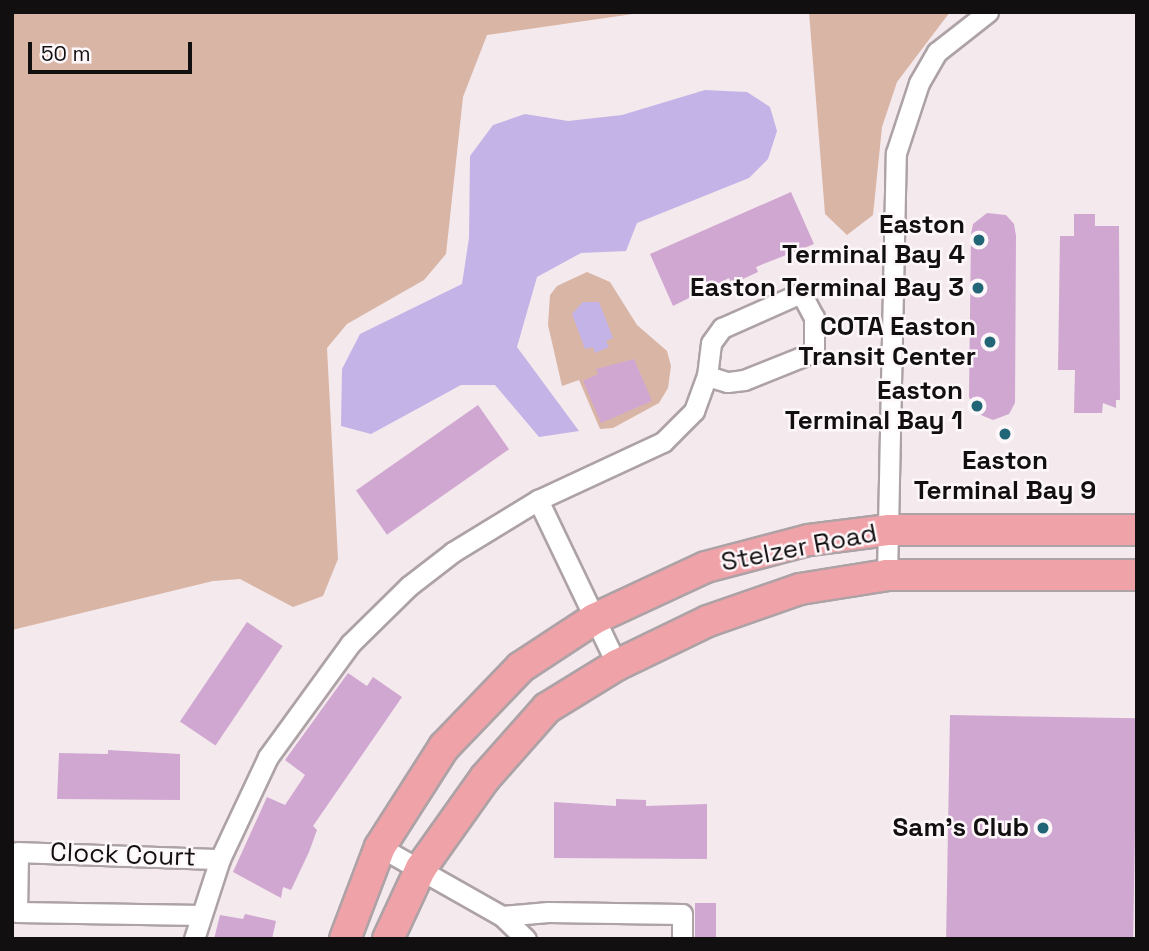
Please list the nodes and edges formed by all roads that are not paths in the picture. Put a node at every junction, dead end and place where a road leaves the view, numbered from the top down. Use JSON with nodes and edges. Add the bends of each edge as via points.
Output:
{"nodes":[{"id":1,"x":988,"y":12,"type":"edge"},
{"id":2,"x":707,"y":376,"type":"junction"},
{"id":3,"x":538,"y":500,"type":"junction"},
{"id":4,"x":890,"y":530,"type":"junction"},
{"id":5,"x":1137,"y":530,"type":"edge"},
{"id":6,"x":887,"y":575,"type":"junction"},
{"id":7,"x":1137,"y":575,"type":"edge"},
{"id":8,"x":594,"y":619,"type":"junction"},
{"id":9,"x":617,"y":665,"type":"junction"},
{"id":10,"x":380,"y":847,"type":"junction"},
{"id":11,"x":220,"y":859,"type":"junction"},
{"id":12,"x":421,"y":868,"type":"junction"},
{"id":13,"x":201,"y":915,"type":"junction"},
{"id":14,"x":502,"y":916,"type":"junction"},
{"id":15,"x":194,"y":939,"type":"edge"},
{"id":16,"x":345,"y":939,"type":"edge"},
{"id":17,"x":388,"y":939,"type":"edge"},
{"id":18,"x":526,"y":939,"type":"edge"},
{"id":19,"x":682,"y":939,"type":"edge"}],
"edges":[{"from":1,"to":4,"type":"street","via":[[937,52],[919,83],[896,153]]},
{"from":2,"to":2,"type":"street","via":[[711,343],[722,328],[801,293],[814,317],[814,352],[744,380],[727,382]]},
{"from":2,"to":3,"type":"street","via":[[695,411],[663,442]]},
{"from":3,"to":8,"type":"street"},
{"from":3,"to":11,"type":"street","via":[[453,552],[409,586],[351,643],[268,757]]},
{"from":4,"to":5,"type":"main road","name":"Stelzer Road"},
{"from":4,"to":6,"type":"street"},
{"from":4,"to":8,"type":"main road","name":"Stelzer Road","via":[[809,540],[706,567]]},
{"from":6,"to":7,"type":"main road","name":"Stelzer Road"},
{"from":6,"to":9,"type":"main road","name":"Stelzer Road","via":[[800,589],[708,621]]},
{"from":8,"to":9,"type":"street"},
{"from":8,"to":10,"type":"main road","name":"Stelzer Road","via":[[521,667],[444,747]]},
{"from":9,"to":12,"type":"main road","name":"Stelzer Road","via":[[547,708],[485,778]]},
{"from":10,"to":12,"type":"street"},
{"from":10,"to":16,"type":"main road","name":"Stelzer Road"},
{"from":11,"to":13,"type":"street"},
{"from":11,"to":13,"type":"street","name":"Clock Court","via":[[18,852],[17,912]]},
{"from":12,"to":14,"type":"street"},
{"from":12,"to":17,"type":"main road","name":"Stelzer Road"},
{"from":13,"to":15,"type":"street"},
{"from":14,"to":18,"type":"street"},
{"from":14,"to":19,"type":"street","via":[[682,914]]}]}
